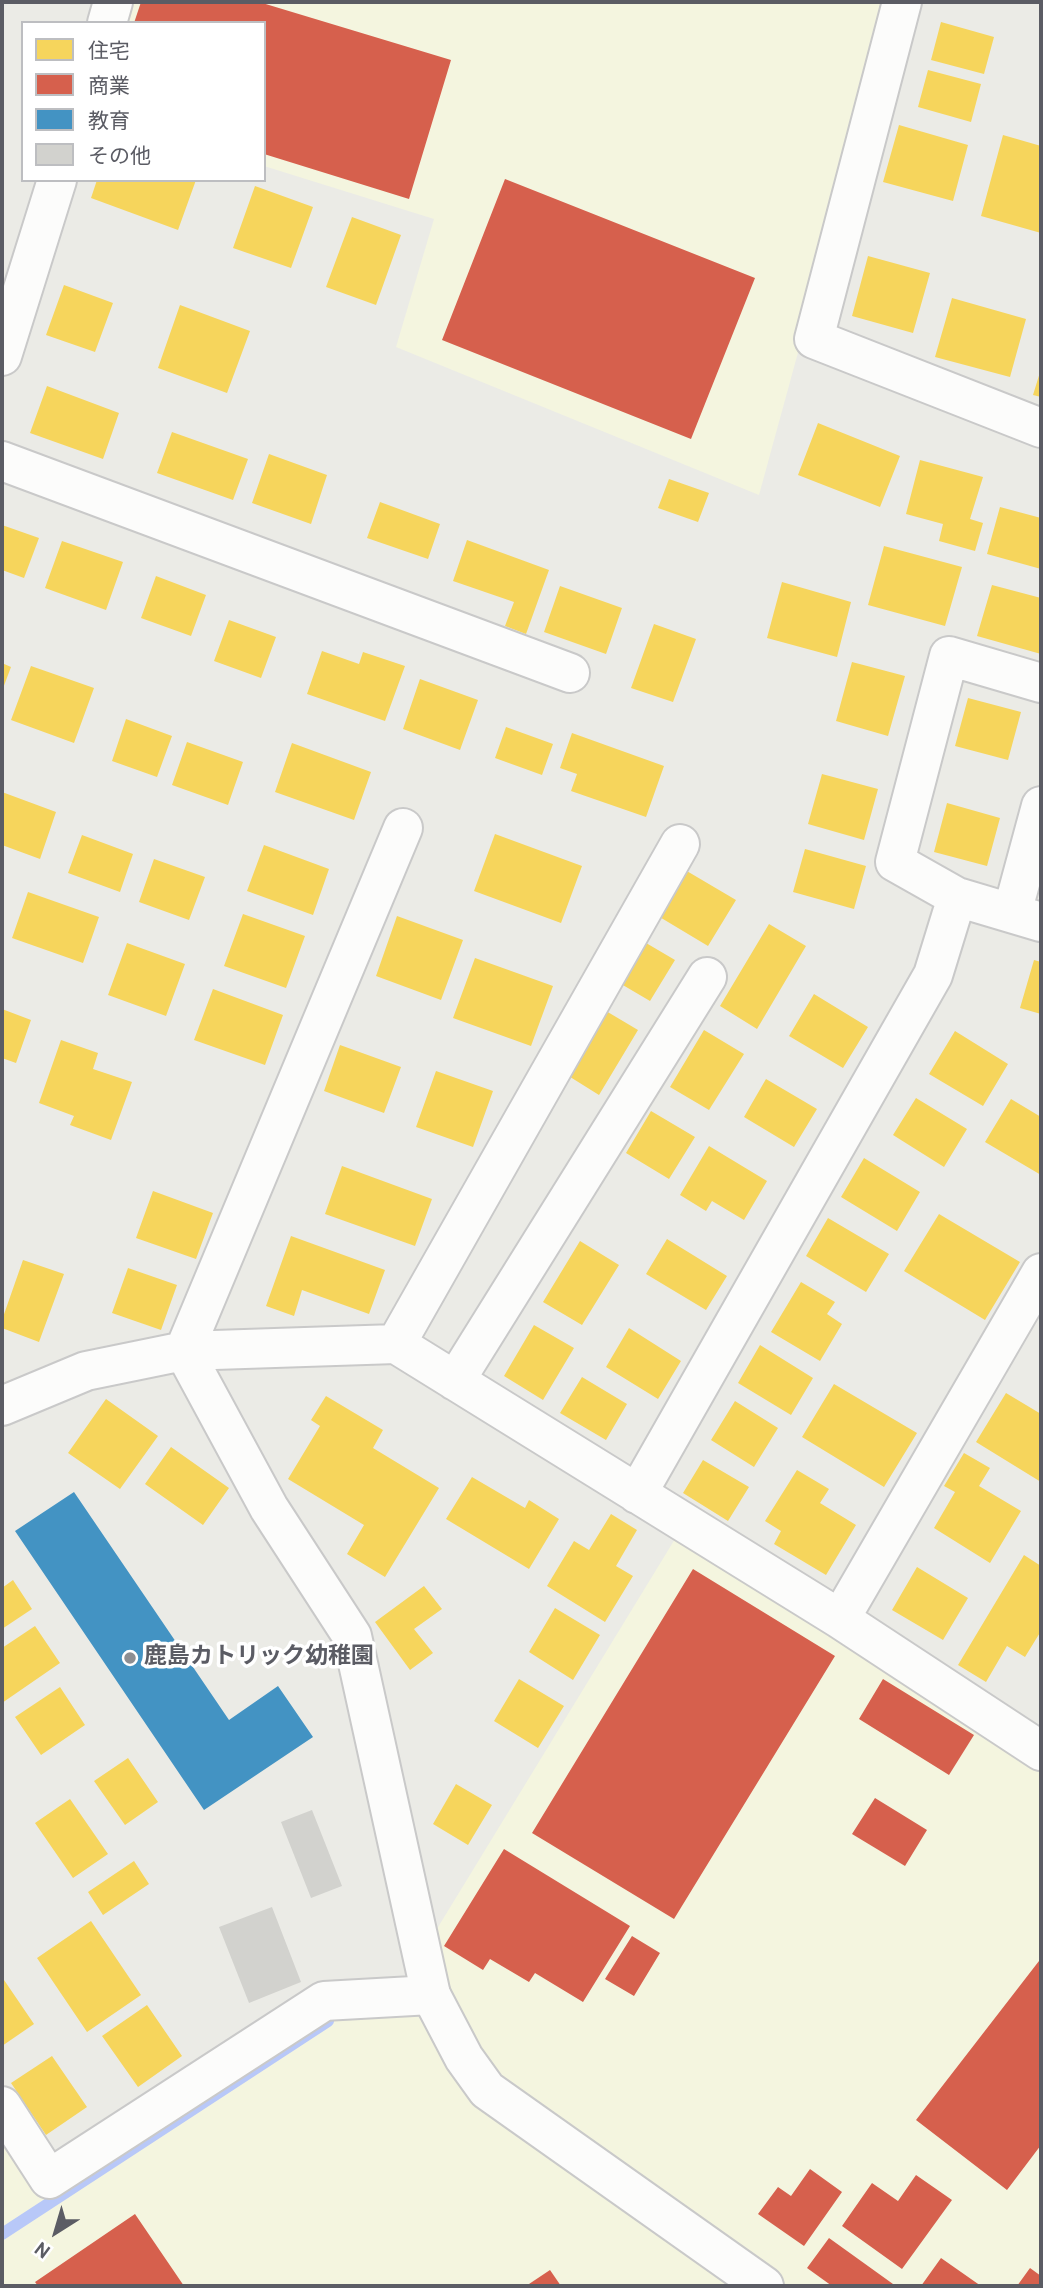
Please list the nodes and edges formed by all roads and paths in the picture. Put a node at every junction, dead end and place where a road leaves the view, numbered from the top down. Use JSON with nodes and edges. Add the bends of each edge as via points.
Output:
{"nodes":[{"id":1,"x":113,"y":2,"type":"edge"},
{"id":2,"x":902,"y":2,"type":"edge"},
{"id":3,"x":108,"y":21,"type":"edge"},
{"id":4,"x":56,"y":182,"type":"edge"},
{"id":5,"x":2,"y":356,"type":"edge"},
{"id":6,"x":1041,"y":428,"type":"edge"},
{"id":7,"x":2,"y":460,"type":"edge"},
{"id":8,"x":570,"y":673,"type":"dead end"},
{"id":9,"x":1041,"y":683,"type":"edge"},
{"id":10,"x":1041,"y":806,"type":"edge"},
{"id":11,"x":403,"y":828,"type":"dead end"},
{"id":12,"x":680,"y":844,"type":"dead end"},
{"id":13,"x":957,"y":897,"type":"junction"},
{"id":14,"x":1026,"y":918,"type":"edge"},
{"id":15,"x":707,"y":977,"type":"dead end"},
{"id":16,"x":1041,"y":1273,"type":"edge"},
{"id":17,"x":397,"y":1344,"type":"junction"},
{"id":18,"x":184,"y":1350,"type":"junction"},
{"id":19,"x":456,"y":1381,"type":"junction"},
{"id":20,"x":2,"y":1406,"type":"edge"},
{"id":21,"x":637,"y":1494,"type":"junction"},
{"id":22,"x":840,"y":1619,"type":"junction"},
{"id":23,"x":1041,"y":1751,"type":"edge"},
{"id":24,"x":431,"y":1995,"type":"junction"},
{"id":25,"x":2,"y":2106,"type":"edge"},
{"id":26,"x":764,"y":2286,"type":"edge"}],
"edges":[{"from":1,"to":3,"type":"street"},
{"from":2,"to":6,"type":"street","via":[[814,339]]},
{"from":4,"to":5,"type":"street"},
{"from":7,"to":8,"type":"street"},
{"from":9,"to":13,"type":"street","via":[[949,656],[895,862]]},
{"from":10,"to":14,"type":"street"},
{"from":11,"to":18,"type":"street"},
{"from":12,"to":17,"type":"street"},
{"from":13,"to":14,"type":"street"},
{"from":13,"to":21,"type":"street","via":[[933,975]]},
{"from":15,"to":19,"type":"street"},
{"from":16,"to":22,"type":"street"},
{"from":17,"to":18,"type":"street"},
{"from":17,"to":19,"type":"street"},
{"from":18,"to":20,"type":"street","via":[[86,1371]]},
{"from":18,"to":24,"type":"street","via":[[269,1508],[352,1636]]},
{"from":19,"to":21,"type":"street"},
{"from":21,"to":22,"type":"street"},
{"from":22,"to":23,"type":"street"},
{"from":24,"to":25,"type":"street","via":[[324,2001],[49,2179]]},
{"from":24,"to":26,"type":"street","via":[[464,2059],[487,2090]]}]}
